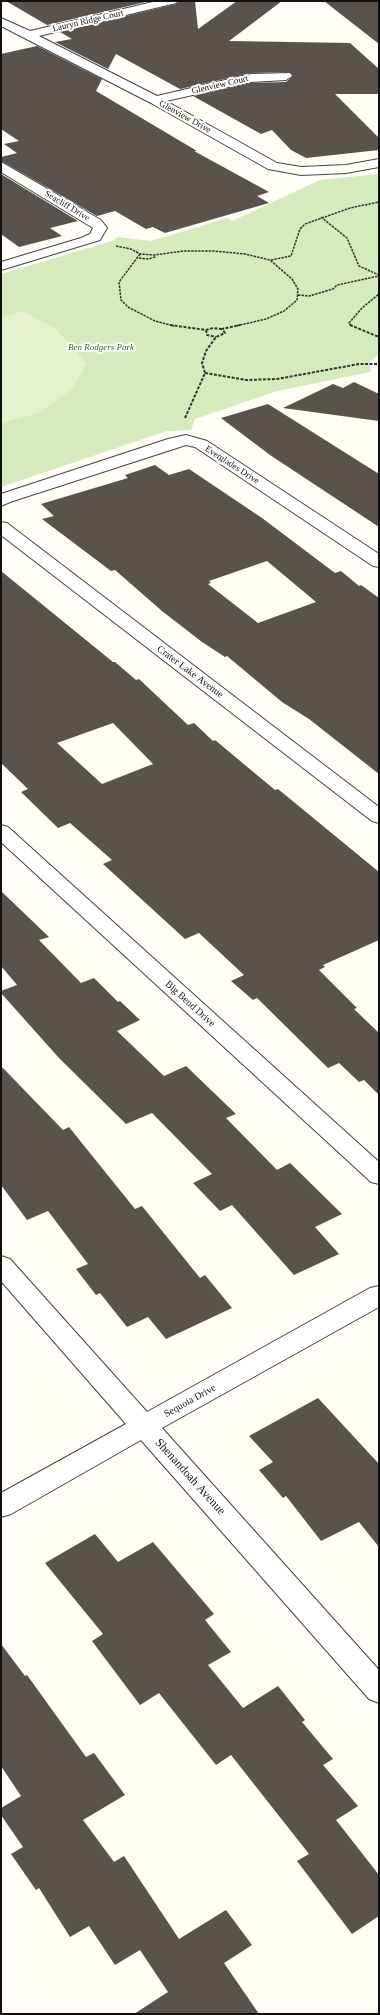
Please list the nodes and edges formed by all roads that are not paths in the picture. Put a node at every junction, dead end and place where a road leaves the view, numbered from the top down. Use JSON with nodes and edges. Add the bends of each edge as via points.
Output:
{"nodes":[{"id":1,"x":172,"y":1,"type":"edge"},
{"id":2,"x":1,"y":20,"type":"edge"},
{"id":3,"x":28,"y":35,"type":"junction"},
{"id":4,"x":286,"y":76,"type":"dead end"},
{"id":5,"x":155,"y":100,"type":"junction"},
{"id":6,"x":379,"y":163,"type":"edge"},
{"id":7,"x":1,"y":166,"type":"edge"},
{"id":8,"x":1,"y":266,"type":"edge"},
{"id":9,"x":1,"y":500,"type":"edge"},
{"id":10,"x":1,"y":527,"type":"edge"},
{"id":11,"x":379,"y":562,"type":"edge"},
{"id":12,"x":379,"y":817,"type":"edge"},
{"id":13,"x":1,"y":831,"type":"edge"},
{"id":14,"x":379,"y":1176,"type":"edge"},
{"id":15,"x":1,"y":1265,"type":"edge"},
{"id":16,"x":379,"y":1295,"type":"edge"},
{"id":17,"x":145,"y":1426,"type":"junction"},
{"id":18,"x":1,"y":1506,"type":"edge"},
{"id":19,"x":379,"y":1690,"type":"edge"}],
"edges":[{"from":1,"to":3,"type":"street","name":"Lauryn Ridge Court"},
{"from":2,"to":3,"type":"street","name":"Glenview Drive"},
{"from":3,"to":5,"type":"street","name":"Glenview Drive"},
{"from":4,"to":5,"type":"street","name":"Glenview Court","via":[[251,78]]},
{"from":5,"to":6,"type":"street","name":"Glenview Drive","via":[[273,166],[301,171]]},
{"from":7,"to":8,"type":"street","name":"Seacliff Drive","via":[[96,223],[100,228],[95,237],[86,242]]},
{"from":9,"to":11,"type":"street","name":"Everglades Drive","via":[[186,440],[202,444]]},
{"from":10,"to":12,"type":"street","name":"Crater Lake Avenue"},
{"from":13,"to":14,"type":"street","name":"Big Bend Drive"},
{"from":15,"to":17,"type":"street","name":"Shenandoah Avenue"},
{"from":16,"to":17,"type":"street","name":"Sequoia Drive"},
{"from":17,"to":18,"type":"street","name":"Sequoia Drive"},
{"from":17,"to":19,"type":"street","name":"Shenandoah Avenue"}]}
